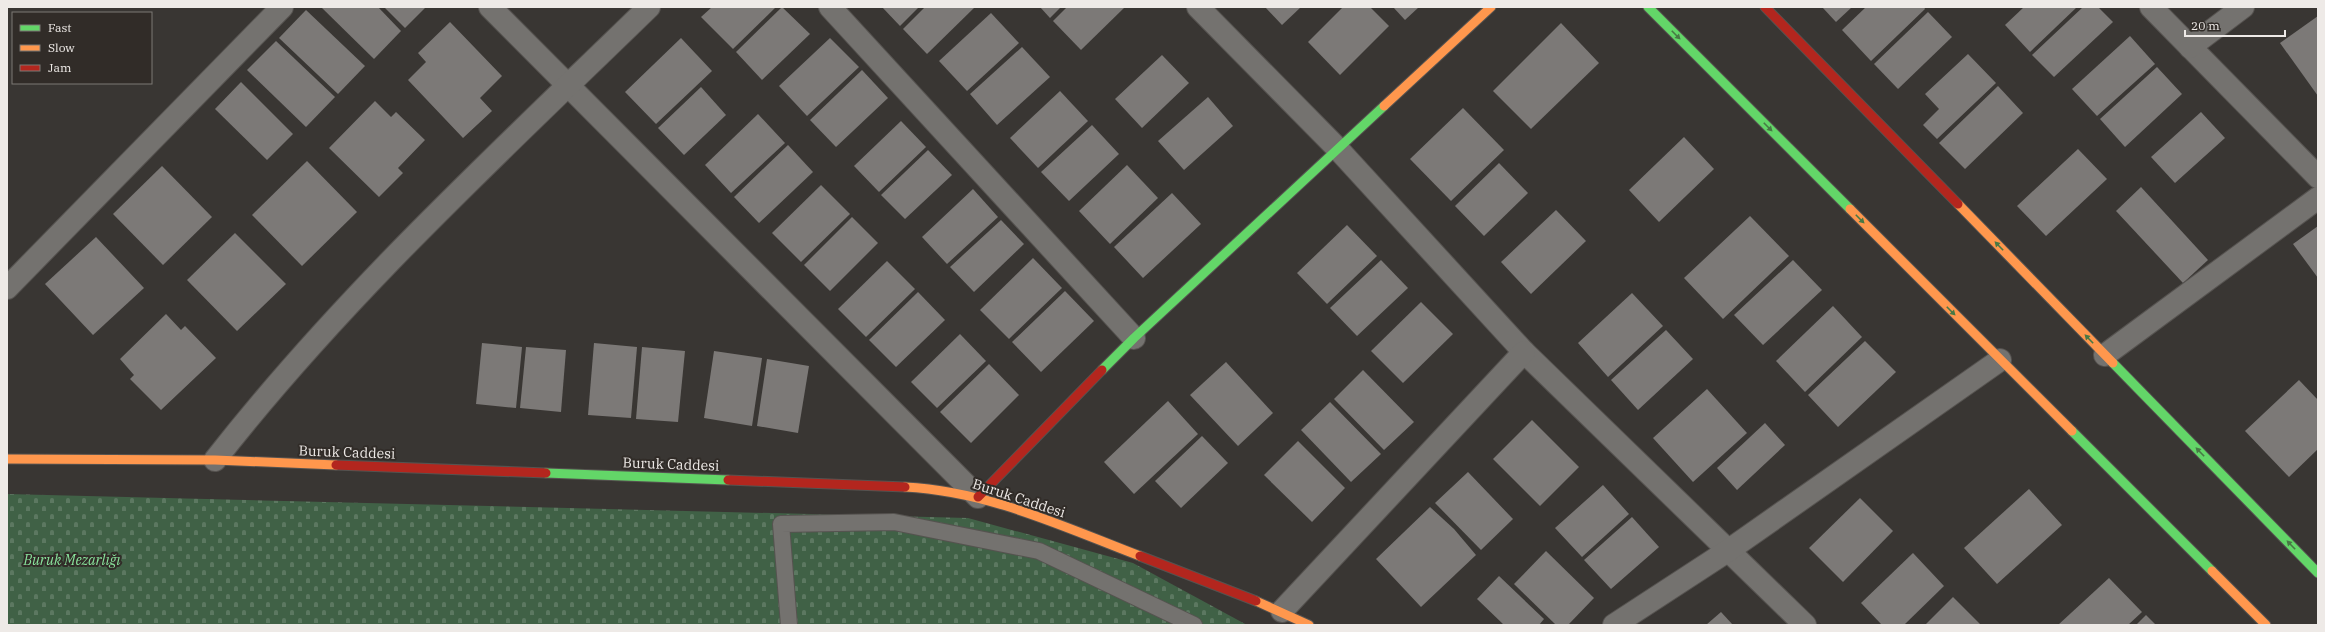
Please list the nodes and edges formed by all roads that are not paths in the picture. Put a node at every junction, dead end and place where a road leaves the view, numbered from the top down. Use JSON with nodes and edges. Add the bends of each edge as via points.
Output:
{"nodes":[{"id":1,"x":282,"y":7,"type":"edge"},
{"id":2,"x":490,"y":7,"type":"edge"},
{"id":3,"x":649,"y":7,"type":"edge"},
{"id":4,"x":830,"y":7,"type":"edge"},
{"id":5,"x":1198,"y":7,"type":"edge"},
{"id":6,"x":1491,"y":7,"type":"edge"},
{"id":7,"x":1648,"y":7,"type":"edge"},
{"id":8,"x":1765,"y":7,"type":"edge"},
{"id":9,"x":2151,"y":7,"type":"edge"},
{"id":10,"x":2243,"y":7,"type":"edge"},
{"id":11,"x":2190,"y":47,"type":"junction"},
{"id":12,"x":568,"y":86,"type":"junction"},
{"id":13,"x":1337,"y":148,"type":"junction"},
{"id":14,"x":2318,"y":177,"type":"edge"},
{"id":15,"x":2318,"y":198,"type":"edge"},
{"id":16,"x":7,"y":288,"type":"edge"},
{"id":17,"x":1134,"y":338,"type":"junction"},
{"id":18,"x":1524,"y":352,"type":"junction"},
{"id":19,"x":2105,"y":355,"type":"junction"},
{"id":20,"x":2000,"y":360,"type":"junction"},
{"id":21,"x":7,"y":459,"type":"edge"},
{"id":22,"x":215,"y":460,"type":"junction"},
{"id":23,"x":978,"y":497,"type":"junction"},
{"id":24,"x":1729,"y":550,"type":"junction"},
{"id":25,"x":2318,"y":573,"type":"edge"},
{"id":26,"x":1282,"y":611,"type":"junction"},
{"id":27,"x":789,"y":625,"type":"edge"},
{"id":28,"x":1194,"y":625,"type":"edge"},
{"id":29,"x":1309,"y":625,"type":"edge"},
{"id":30,"x":1614,"y":625,"type":"edge"},
{"id":31,"x":1805,"y":625,"type":"edge"},
{"id":32,"x":2266,"y":625,"type":"edge"}],
"edges":[{"from":1,"to":16,"type":"street"},
{"from":2,"to":12,"type":"street"},
{"from":3,"to":12,"type":"street"},
{"from":4,"to":17,"type":"street"},
{"from":5,"to":13,"type":"street"},
{"from":6,"to":13,"type":"main road"},
{"from":7,"to":20,"type":"main road","one_way":true},
{"from":19,"to":8,"type":"main road","one_way":true},
{"from":9,"to":11,"type":"street"},
{"from":10,"to":11,"type":"street"},
{"from":11,"to":14,"type":"street"},
{"from":12,"to":22,"type":"street","via":[[319,336]]},
{"from":12,"to":23,"type":"street"},
{"from":13,"to":17,"type":"main road"},
{"from":13,"to":18,"type":"street"},
{"from":15,"to":19,"type":"street"},
{"from":17,"to":23,"type":"main road"},
{"from":18,"to":24,"type":"street"},
{"from":18,"to":26,"type":"street"},
{"from":25,"to":19,"type":"main road","one_way":true},
{"from":20,"to":24,"type":"street"},
{"from":20,"to":32,"type":"main road"},
{"from":21,"to":22,"type":"main road","name":"Buruk Caddesi"},
{"from":22,"to":23,"type":"main road","name":"Buruk Caddesi","via":[[923,488]]},
{"from":23,"to":26,"type":"main road","name":"Buruk Caddesi","via":[[1025,512]]},
{"from":24,"to":30,"type":"street"},
{"from":24,"to":31,"type":"street"},
{"from":26,"to":29,"type":"main road","name":"Buruk Caddesi"},
{"from":27,"to":28,"type":"lane","via":[[781,524],[894,522],[1039,551]]}]}
